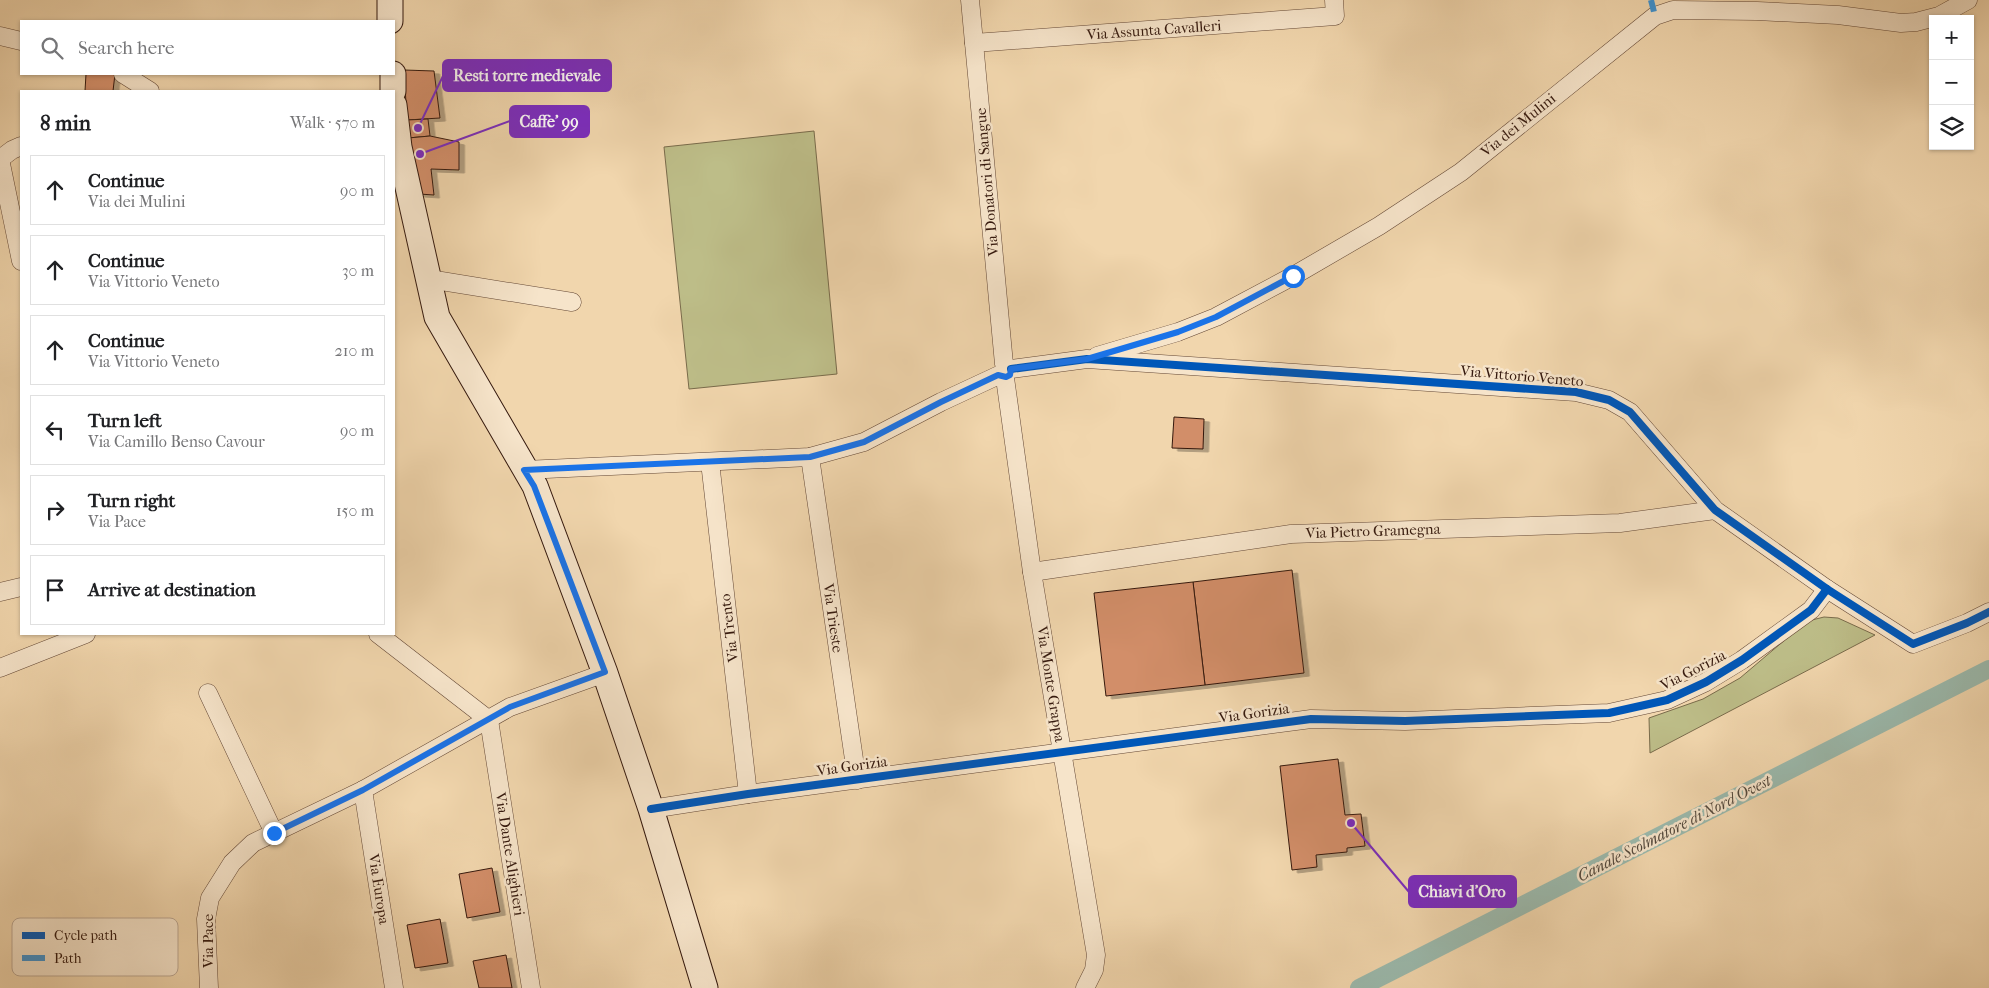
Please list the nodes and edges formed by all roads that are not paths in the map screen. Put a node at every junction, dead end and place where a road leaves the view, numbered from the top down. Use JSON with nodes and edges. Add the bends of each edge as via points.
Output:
{"nodes":[{"id":1,"x":390,"y":0,"type":"edge"},
{"id":2,"x":970,"y":0,"type":"edge"},
{"id":3,"x":1968,"y":0,"type":"edge"},
{"id":4,"x":1334,"y":8,"type":"edge"},
{"id":5,"x":390,"y":20,"type":"edge"},
{"id":6,"x":0,"y":36,"type":"edge"},
{"id":7,"x":20,"y":41,"type":"edge"},
{"id":8,"x":974,"y":43,"type":"junction"},
{"id":9,"x":125,"y":75,"type":"edge"},
{"id":10,"x":392,"y":75,"type":"edge"},
{"id":11,"x":148,"y":90,"type":"edge"},
{"id":12,"x":393,"y":90,"type":"edge"},
{"id":13,"x":395,"y":126,"type":"edge"},
{"id":14,"x":20,"y":146,"type":"edge"},
{"id":15,"x":396,"y":147,"type":"edge"},
{"id":16,"x":0,"y":159,"type":"edge"},
{"id":17,"x":20,"y":256,"type":"edge"},
{"id":18,"x":428,"y":279,"type":"junction"},
{"id":19,"x":572,"y":302,"type":"dead end"},
{"id":20,"x":1087,"y":359,"type":"junction"},
{"id":21,"x":1005,"y":371,"type":"junction"},
{"id":22,"x":810,"y":457,"type":"junction"},
{"id":23,"x":710,"y":462,"type":"junction"},
{"id":24,"x":524,"y":470,"type":"junction"},
{"id":25,"x":1714,"y":510,"type":"junction"},
{"id":26,"x":1032,"y":572,"type":"junction"},
{"id":27,"x":20,"y":587,"type":"edge"},
{"id":28,"x":1827,"y":589,"type":"junction"},
{"id":29,"x":0,"y":592,"type":"edge"},
{"id":30,"x":1989,"y":612,"type":"edge"},
{"id":31,"x":83,"y":635,"type":"edge"},
{"id":32,"x":379,"y":635,"type":"edge"},
{"id":33,"x":0,"y":668,"type":"edge"},
{"id":34,"x":605,"y":672,"type":"junction"},
{"id":35,"x":208,"y":693,"type":"dead end"},
{"id":36,"x":489,"y":720,"type":"junction"},
{"id":37,"x":1062,"y":753,"type":"junction"},
{"id":38,"x":857,"y":780,"type":"junction"},
{"id":39,"x":363,"y":790,"type":"junction"},
{"id":40,"x":748,"y":794,"type":"junction"},
{"id":41,"x":651,"y":809,"type":"junction"},
{"id":42,"x":274,"y":833,"type":"junction"},
{"id":43,"x":209,"y":988,"type":"edge"},
{"id":44,"x":394,"y":988,"type":"edge"},
{"id":45,"x":531,"y":988,"type":"edge"},
{"id":46,"x":705,"y":988,"type":"edge"},
{"id":47,"x":1085,"y":988,"type":"edge"}],
"edges":[{"from":1,"to":5,"type":"street"},
{"from":2,"to":8,"type":"street","name":"Via Donatori di Sangue"},
{"from":3,"to":20,"type":"street","name":"Via dei Mulini","via":[[1938,16],[1901,23],[1838,15],[1757,11],[1673,10],[1654,16],[1461,172],[1379,226],[1216,317]]},
{"from":4,"to":8,"type":"street","name":"Via Assunta Cavalleri"},
{"from":6,"to":7,"type":"street"},
{"from":8,"to":21,"type":"street","name":"Via Donatori di Sangue"},
{"from":9,"to":11,"type":"street"},
{"from":10,"to":12,"type":"street"},
{"from":13,"to":15,"type":"street"},
{"from":14,"to":16,"type":"street"},
{"from":15,"to":18,"type":"street"},
{"from":16,"to":17,"type":"street"},
{"from":18,"to":19,"type":"street"},
{"from":18,"to":24,"type":"street","via":[[437,317]]},
{"from":20,"to":21,"type":"street","name":"Via Vittorio Veneto"},
{"from":20,"to":25,"type":"street","name":"Via Vittorio Veneto","via":[[1576,392],[1609,400],[1630,412]]},
{"from":21,"to":22,"type":"street","name":"Via Vittorio Veneto","via":[[864,442]]},
{"from":21,"to":26,"type":"street","name":"Via Monte Grappa"},
{"from":22,"to":23,"type":"street","name":"Via Vittorio Veneto"},
{"from":22,"to":38,"type":"street","name":"Via Trieste"},
{"from":23,"to":24,"type":"street","name":"Via Vittorio Veneto"},
{"from":23,"to":40,"type":"street","name":"Via Trento"},
{"from":24,"to":34,"type":"street","via":[[534,486]]},
{"from":25,"to":26,"type":"street","name":"Via Pietro Gramegna","via":[[1620,523],[1291,534]]},
{"from":25,"to":28,"type":"street","name":"Via Vittorio Veneto"},
{"from":26,"to":37,"type":"street","name":"Via Monte Grappa"},
{"from":27,"to":29,"type":"street"},
{"from":28,"to":30,"type":"street","name":"Via Vittorio Veneto","via":[[1913,644]]},
{"from":28,"to":37,"type":"street","name":"Via Gorizia","via":[[1811,610],[1742,660],[1667,700],[1609,712],[1405,721],[1311,719]]},
{"from":31,"to":33,"type":"street"},
{"from":32,"to":36,"type":"street"},
{"from":34,"to":36,"type":"street","name":"Via Pace","via":[[510,707]]},
{"from":34,"to":41,"type":"street"},
{"from":35,"to":42,"type":"street"},
{"from":36,"to":39,"type":"street","name":"Via Pace"},
{"from":36,"to":45,"type":"street","name":"Via Dante Alighieri"},
{"from":37,"to":38,"type":"street","name":"Via Gorizia"},
{"from":37,"to":47,"type":"street","name":"Via Monte Grappa","via":[[1096,955],[1094,970]]},
{"from":38,"to":40,"type":"street","name":"Via Gorizia"},
{"from":39,"to":42,"type":"street","name":"Via Pace"},
{"from":39,"to":44,"type":"street","name":"Via Europa"},
{"from":40,"to":41,"type":"street","name":"Via Gorizia"},
{"from":41,"to":46,"type":"street"},
{"from":42,"to":43,"type":"street","name":"Via Pace","via":[[253,844],[232,863],[210,898],[206,919]]}]}
